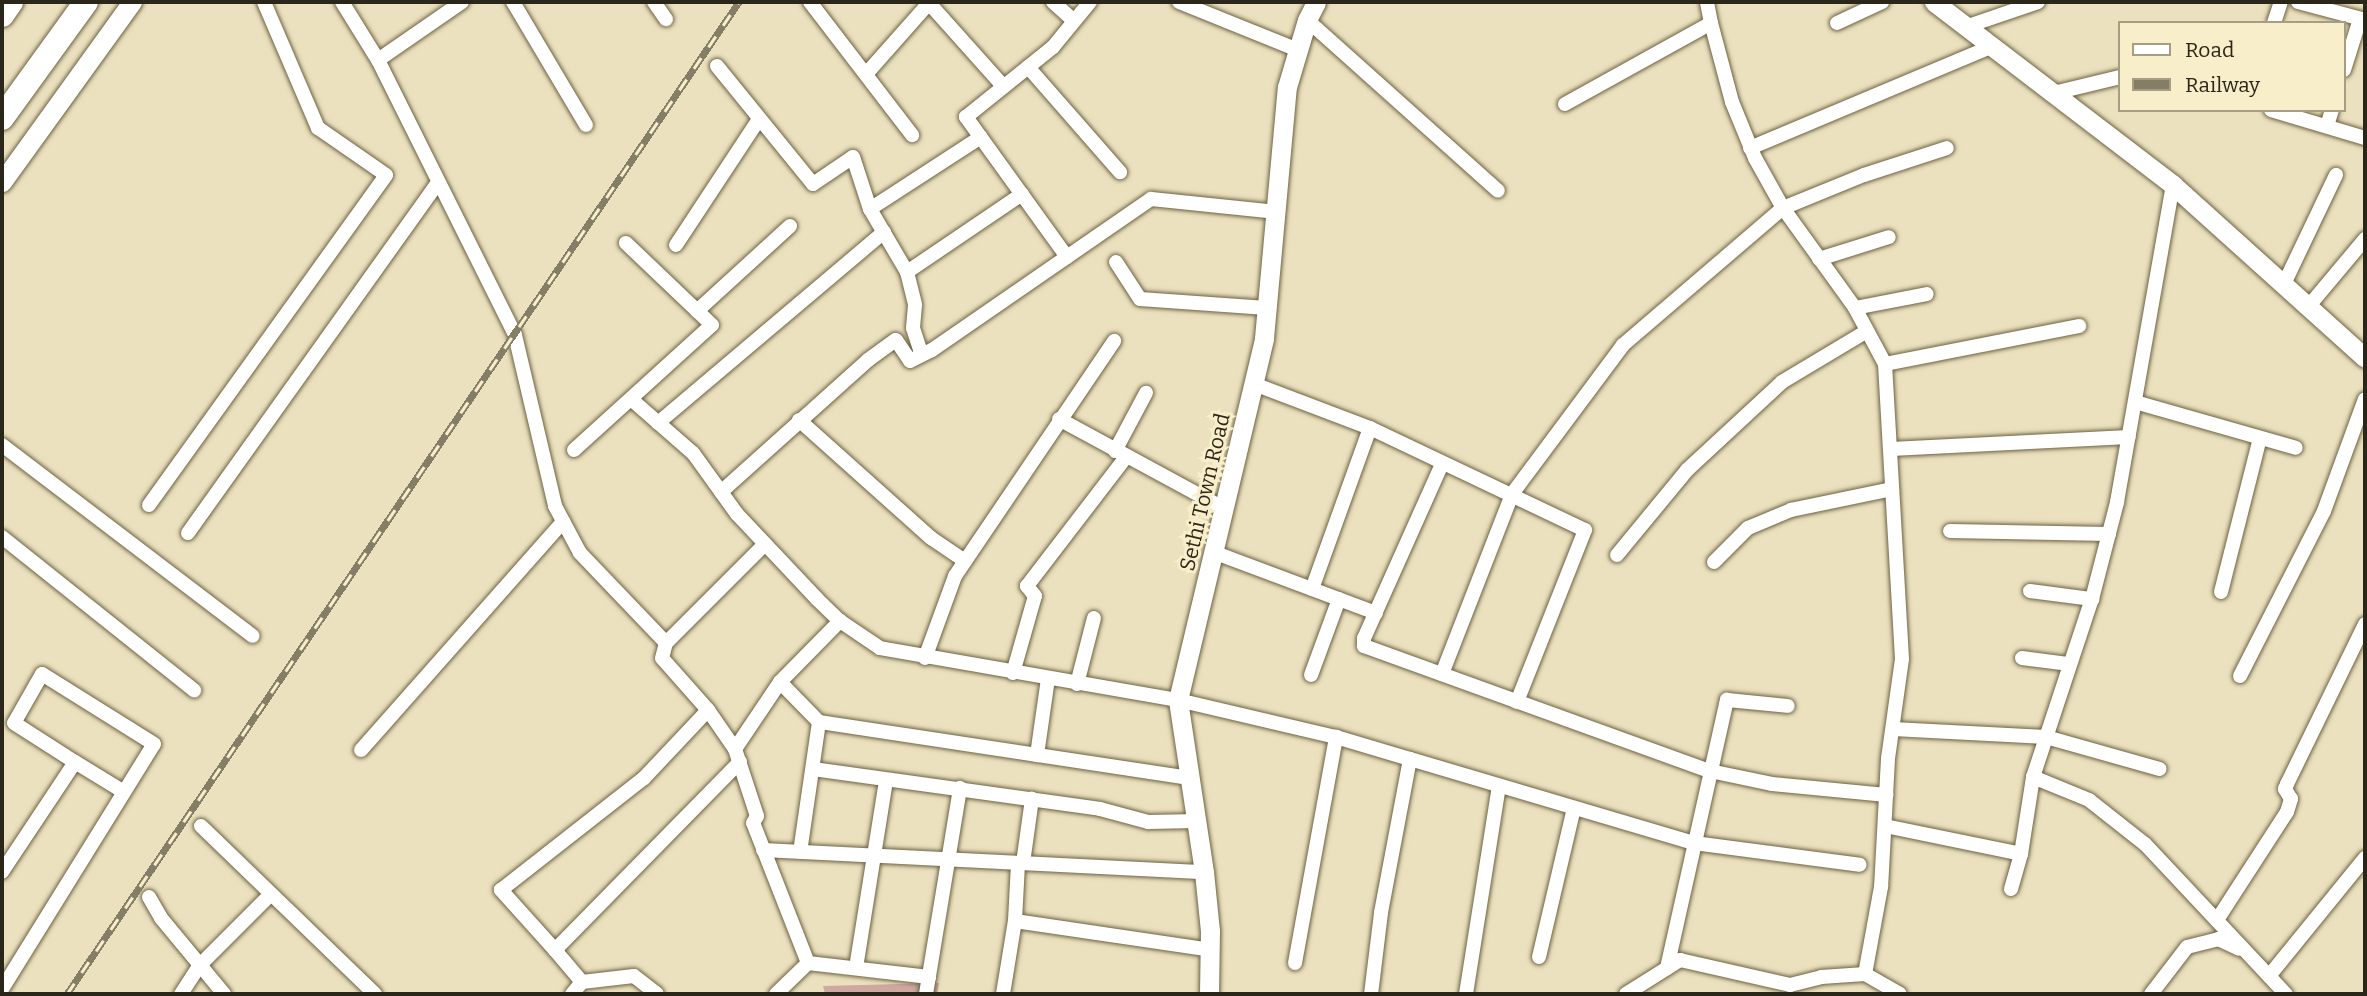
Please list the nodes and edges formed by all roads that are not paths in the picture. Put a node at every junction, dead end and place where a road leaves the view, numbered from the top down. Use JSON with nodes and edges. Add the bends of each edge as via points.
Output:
{"nodes":[{"id":1,"x":11,"y":2,"type":"edge"},
{"id":2,"x":86,"y":2,"type":"edge"},
{"id":3,"x":264,"y":2,"type":"edge"},
{"id":4,"x":342,"y":2,"type":"edge"},
{"id":5,"x":463,"y":2,"type":"edge"},
{"id":6,"x":513,"y":2,"type":"edge"},
{"id":7,"x":654,"y":2,"type":"edge"},
{"id":8,"x":810,"y":2,"type":"edge"},
{"id":9,"x":929,"y":2,"type":"edge"},
{"id":10,"x":1053,"y":2,"type":"edge"},
{"id":11,"x":1090,"y":2,"type":"edge"},
{"id":12,"x":1179,"y":2,"type":"edge"},
{"id":13,"x":1316,"y":2,"type":"edge"},
{"id":14,"x":1707,"y":2,"type":"edge"},
{"id":15,"x":1882,"y":2,"type":"edge"},
{"id":16,"x":1934,"y":2,"type":"edge"},
{"id":17,"x":2034,"y":2,"type":"edge"},
{"id":18,"x":2281,"y":2,"type":"edge"},
{"id":19,"x":2298,"y":2,"type":"edge"},
{"id":20,"x":130,"y":3,"type":"edge"},
{"id":21,"x":2,"y":15,"type":"edge"},
{"id":22,"x":666,"y":19,"type":"dead end"},
{"id":23,"x":1307,"y":20,"type":"junction"},
{"id":24,"x":2362,"y":20,"type":"edge"},
{"id":25,"x":1074,"y":21,"type":"junction"},
{"id":26,"x":2275,"y":21,"type":"edge"},
{"id":27,"x":1711,"y":23,"type":"junction"},
{"id":28,"x":1837,"y":23,"type":"dead end"},
{"id":29,"x":1968,"y":26,"type":"junction"},
{"id":30,"x":1993,"y":46,"type":"junction"},
{"id":31,"x":1298,"y":50,"type":"junction"},
{"id":32,"x":378,"y":60,"type":"junction"},
{"id":33,"x":2346,"y":64,"type":"edge"},
{"id":34,"x":717,"y":66,"type":"dead end"},
{"id":35,"x":1028,"y":67,"type":"junction"},
{"id":36,"x":867,"y":73,"type":"junction"},
{"id":37,"x":2118,"y":77,"type":"edge"},
{"id":38,"x":1003,"y":86,"type":"junction"},
{"id":39,"x":2054,"y":93,"type":"junction"},
{"id":40,"x":1565,"y":104,"type":"dead end"},
{"id":41,"x":2278,"y":112,"type":"edge"},
{"id":42,"x":2331,"y":112,"type":"edge"},
{"id":43,"x":2,"y":118,"type":"edge"},
{"id":44,"x":760,"y":119,"type":"junction"},
{"id":45,"x":586,"y":125,"type":"dead end"},
{"id":46,"x":2327,"y":127,"type":"junction"},
{"id":47,"x":912,"y":135,"type":"dead end"},
{"id":48,"x":981,"y":137,"type":"junction"},
{"id":49,"x":2365,"y":138,"type":"edge"},
{"id":50,"x":1750,"y":148,"type":"junction"},
{"id":51,"x":1947,"y":148,"type":"dead end"},
{"id":52,"x":1120,"y":172,"type":"dead end"},
{"id":53,"x":2336,"y":175,"type":"dead end"},
{"id":54,"x":438,"y":181,"type":"junction"},
{"id":55,"x":2,"y":182,"type":"edge"},
{"id":56,"x":2173,"y":185,"type":"junction"},
{"id":57,"x":1497,"y":191,"type":"dead end"},
{"id":58,"x":1022,"y":194,"type":"junction"},
{"id":59,"x":1783,"y":208,"type":"junction"},
{"id":60,"x":870,"y":209,"type":"junction"},
{"id":61,"x":1277,"y":212,"type":"junction"},
{"id":62,"x":790,"y":226,"type":"dead end"},
{"id":63,"x":884,"y":232,"type":"junction"},
{"id":64,"x":1889,"y":237,"type":"dead end"},
{"id":65,"x":2365,"y":239,"type":"edge"},
{"id":66,"x":626,"y":243,"type":"dead end"},
{"id":67,"x":676,"y":245,"type":"dead end"},
{"id":68,"x":1067,"y":257,"type":"junction"},
{"id":69,"x":1819,"y":259,"type":"junction"},
{"id":70,"x":1116,"y":262,"type":"dead end"},
{"id":71,"x":907,"y":272,"type":"junction"},
{"id":72,"x":2284,"y":284,"type":"junction"},
{"id":73,"x":1927,"y":294,"type":"dead end"},
{"id":74,"x":1855,"y":307,"type":"junction"},
{"id":75,"x":2308,"y":307,"type":"junction"},
{"id":76,"x":1267,"y":308,"type":"junction"},
{"id":77,"x":697,"y":310,"type":"junction"},
{"id":78,"x":2079,"y":326,"type":"dead end"},
{"id":79,"x":1867,"y":331,"type":"junction"},
{"id":80,"x":1114,"y":341,"type":"dead end"},
{"id":81,"x":922,"y":355,"type":"junction"},
{"id":82,"x":2365,"y":358,"type":"edge"},
{"id":83,"x":1885,"y":365,"type":"junction"},
{"id":84,"x":1254,"y":384,"type":"junction"},
{"id":85,"x":1146,"y":393,"type":"dead end"},
{"id":86,"x":631,"y":399,"type":"junction"},
{"id":87,"x":2365,"y":399,"type":"edge"},
{"id":88,"x":2135,"y":402,"type":"junction"},
{"id":89,"x":1059,"y":419,"type":"junction"},
{"id":90,"x":799,"y":420,"type":"junction"},
{"id":91,"x":658,"y":423,"type":"junction"},
{"id":92,"x":1370,"y":428,"type":"junction"},
{"id":93,"x":2129,"y":437,"type":"junction"},
{"id":94,"x":2260,"y":438,"type":"junction"},
{"id":95,"x":2,"y":445,"type":"edge"},
{"id":96,"x":2295,"y":448,"type":"dead end"},
{"id":97,"x":1891,"y":449,"type":"junction"},
{"id":98,"x":574,"y":450,"type":"dead end"},
{"id":99,"x":1120,"y":454,"type":"junction"},
{"id":100,"x":1442,"y":464,"type":"junction"},
{"id":101,"x":1892,"y":489,"type":"junction"},
{"id":102,"x":721,"y":492,"type":"junction"},
{"id":103,"x":1512,"y":494,"type":"junction"},
{"id":104,"x":149,"y":505,"type":"dead end"},
{"id":105,"x":1225,"y":509,"type":"junction"},
{"id":106,"x":563,"y":522,"type":"junction"},
{"id":107,"x":1950,"y":531,"type":"dead end"},
{"id":108,"x":188,"y":533,"type":"dead end"},
{"id":109,"x":2109,"y":534,"type":"junction"},
{"id":110,"x":2,"y":537,"type":"edge"},
{"id":111,"x":765,"y":544,"type":"junction"},
{"id":112,"x":1213,"y":552,"type":"junction"},
{"id":113,"x":1617,"y":555,"type":"dead end"},
{"id":114,"x":965,"y":561,"type":"junction"},
{"id":115,"x":1714,"y":562,"type":"dead end"},
{"id":116,"x":1312,"y":589,"type":"junction"},
{"id":117,"x":2031,"y":591,"type":"dead end"},
{"id":118,"x":2221,"y":592,"type":"dead end"},
{"id":119,"x":1339,"y":599,"type":"junction"},
{"id":120,"x":2092,"y":599,"type":"junction"},
{"id":121,"x":1376,"y":613,"type":"junction"},
{"id":122,"x":1094,"y":618,"type":"dead end"},
{"id":123,"x":840,"y":621,"type":"junction"},
{"id":124,"x":2365,"y":624,"type":"edge"},
{"id":125,"x":253,"y":636,"type":"dead end"},
{"id":126,"x":666,"y":643,"type":"junction"},
{"id":127,"x":925,"y":658,"type":"junction"},
{"id":128,"x":2022,"y":658,"type":"dead end"},
{"id":129,"x":2068,"y":664,"type":"junction"},
{"id":130,"x":1013,"y":673,"type":"junction"},
{"id":131,"x":1441,"y":674,"type":"junction"},
{"id":132,"x":1311,"y":675,"type":"dead end"},
{"id":133,"x":2240,"y":676,"type":"dead end"},
{"id":134,"x":1048,"y":679,"type":"junction"},
{"id":135,"x":780,"y":682,"type":"junction"},
{"id":136,"x":1077,"y":684,"type":"junction"},
{"id":137,"x":194,"y":690,"type":"dead end"},
{"id":138,"x":1178,"y":700,"type":"junction"},
{"id":139,"x":1517,"y":702,"type":"junction"},
{"id":140,"x":1788,"y":706,"type":"dead end"},
{"id":141,"x":708,"y":710,"type":"junction"},
{"id":142,"x":820,"y":722,"type":"junction"},
{"id":143,"x":1893,"y":729,"type":"junction"},
{"id":144,"x":1336,"y":737,"type":"junction"},
{"id":145,"x":2046,"y":737,"type":"junction"},
{"id":146,"x":362,"y":750,"type":"dead end"},
{"id":147,"x":1037,"y":755,"type":"junction"},
{"id":148,"x":738,"y":756,"type":"junction"},
{"id":149,"x":1410,"y":759,"type":"junction"},
{"id":150,"x":75,"y":762,"type":"junction"},
{"id":151,"x":813,"y":769,"type":"junction"},
{"id":152,"x":2160,"y":769,"type":"dead end"},
{"id":153,"x":1710,"y":771,"type":"junction"},
{"id":154,"x":2033,"y":777,"type":"junction"},
{"id":155,"x":1191,"y":778,"type":"junction"},
{"id":156,"x":886,"y":780,"type":"junction"},
{"id":157,"x":1499,"y":786,"type":"junction"},
{"id":158,"x":960,"y":788,"type":"junction"},
{"id":159,"x":124,"y":792,"type":"junction"},
{"id":160,"x":1886,"y":795,"type":"junction"},
{"id":161,"x":1032,"y":799,"type":"junction"},
{"id":162,"x":1574,"y":808,"type":"junction"},
{"id":163,"x":1197,"y":821,"type":"junction"},
{"id":164,"x":201,"y":826,"type":"dead end"},
{"id":165,"x":1885,"y":826,"type":"junction"},
{"id":166,"x":1694,"y":843,"type":"junction"},
{"id":167,"x":763,"y":850,"type":"junction"},
{"id":168,"x":800,"y":852,"type":"junction"},
{"id":169,"x":2021,"y":854,"type":"junction"},
{"id":170,"x":875,"y":857,"type":"junction"},
{"id":171,"x":2365,"y":858,"type":"edge"},
{"id":172,"x":948,"y":861,"type":"junction"},
{"id":173,"x":1021,"y":863,"type":"junction"},
{"id":174,"x":1860,"y":865,"type":"dead end"},
{"id":175,"x":2,"y":872,"type":"edge"},
{"id":176,"x":1204,"y":872,"type":"junction"},
{"id":177,"x":2011,"y":889,"type":"dead end"},
{"id":178,"x":271,"y":894,"type":"junction"},
{"id":179,"x":149,"y":897,"type":"dead end"},
{"id":180,"x":2217,"y":920,"type":"junction"},
{"id":181,"x":1015,"y":921,"type":"junction"},
{"id":182,"x":555,"y":950,"type":"junction"},
{"id":183,"x":1211,"y":950,"type":"junction"},
{"id":184,"x":2249,"y":954,"type":"junction"},
{"id":185,"x":1539,"y":957,"type":"dead end"},
{"id":186,"x":808,"y":962,"type":"junction"},
{"id":187,"x":1295,"y":963,"type":"dead end"},
{"id":188,"x":200,"y":965,"type":"junction"},
{"id":189,"x":856,"y":968,"type":"junction"},
{"id":190,"x":1667,"y":968,"type":"junction"},
{"id":191,"x":1865,"y":974,"type":"junction"},
{"id":192,"x":2269,"y":976,"type":"junction"},
{"id":193,"x":929,"y":977,"type":"junction"},
{"id":194,"x":582,"y":982,"type":"junction"},
{"id":195,"x":2,"y":989,"type":"edge"},
{"id":196,"x":181,"y":994,"type":"edge"},
{"id":197,"x":224,"y":994,"type":"edge"},
{"id":198,"x":375,"y":994,"type":"edge"},
{"id":199,"x":572,"y":994,"type":"edge"},
{"id":200,"x":657,"y":994,"type":"edge"},
{"id":201,"x":776,"y":994,"type":"edge"},
{"id":202,"x":926,"y":994,"type":"edge"},
{"id":203,"x":1003,"y":994,"type":"edge"},
{"id":204,"x":1209,"y":994,"type":"edge"},
{"id":205,"x":1371,"y":994,"type":"edge"},
{"id":206,"x":1466,"y":994,"type":"edge"},
{"id":207,"x":1626,"y":994,"type":"edge"},
{"id":208,"x":1900,"y":994,"type":"edge"},
{"id":209,"x":2151,"y":994,"type":"edge"},
{"id":210,"x":2287,"y":994,"type":"edge"}],
"edges":[{"from":1,"to":21,"type":"highway"},
{"from":2,"to":43,"type":"highway"},
{"from":3,"to":104,"type":"street","via":[[318,128],[386,175]]},
{"from":4,"to":32,"type":"street"},
{"from":5,"to":32,"type":"street"},
{"from":6,"to":45,"type":"street"},
{"from":7,"to":22,"type":"street"},
{"from":8,"to":36,"type":"street"},
{"from":9,"to":36,"type":"street"},
{"from":9,"to":38,"type":"street"},
{"from":10,"to":25,"type":"street"},
{"from":11,"to":25,"type":"street"},
{"from":12,"to":31,"type":"street"},
{"from":13,"to":23,"type":"street","name":"Sethi Town Road"},
{"from":14,"to":27,"type":"street"},
{"from":15,"to":28,"type":"street"},
{"from":16,"to":29,"type":"street"},
{"from":17,"to":29,"type":"street"},
{"from":18,"to":26,"type":"street"},
{"from":19,"to":24,"type":"street"},
{"from":20,"to":55,"type":"street"},
{"from":23,"to":31,"type":"street","name":"Sethi Town Road"},
{"from":23,"to":57,"type":"street"},
{"from":24,"to":33,"type":"street"},
{"from":25,"to":35,"type":"street","via":[[1053,47]]},
{"from":27,"to":40,"type":"street"},
{"from":27,"to":50,"type":"street"},
{"from":29,"to":30,"type":"street"},
{"from":30,"to":39,"type":"street"},
{"from":30,"to":50,"type":"street"},
{"from":31,"to":61,"type":"street","name":"Sethi Town Road","via":[[1287,87]]},
{"from":32,"to":54,"type":"street"},
{"from":34,"to":44,"type":"street"},
{"from":35,"to":38,"type":"street"},
{"from":35,"to":52,"type":"street"},
{"from":36,"to":47,"type":"street"},
{"from":37,"to":39,"type":"street"},
{"from":38,"to":48,"type":"street","via":[[966,117]]},
{"from":39,"to":56,"type":"street"},
{"from":41,"to":46,"type":"street"},
{"from":42,"to":46,"type":"street"},
{"from":44,"to":60,"type":"street","via":[[813,184],[853,157]]},
{"from":44,"to":67,"type":"street"},
{"from":46,"to":49,"type":"street"},
{"from":48,"to":58,"type":"street"},
{"from":48,"to":60,"type":"street"},
{"from":50,"to":59,"type":"street"},
{"from":51,"to":59,"type":"street"},
{"from":53,"to":72,"type":"street"},
{"from":54,"to":106,"type":"street","via":[[515,335],[555,506]]},
{"from":54,"to":108,"type":"street"},
{"from":56,"to":72,"type":"street"},
{"from":56,"to":88,"type":"street"},
{"from":58,"to":68,"type":"street"},
{"from":58,"to":71,"type":"street"},
{"from":59,"to":69,"type":"street"},
{"from":59,"to":103,"type":"street","via":[[1623,345]]},
{"from":60,"to":63,"type":"street"},
{"from":61,"to":68,"type":"street","via":[[1151,199]]},
{"from":61,"to":76,"type":"street","name":"Sethi Town Road"},
{"from":62,"to":77,"type":"street"},
{"from":63,"to":71,"type":"street"},
{"from":63,"to":91,"type":"street"},
{"from":64,"to":69,"type":"street"},
{"from":65,"to":75,"type":"street"},
{"from":66,"to":77,"type":"street"},
{"from":68,"to":81,"type":"street"},
{"from":69,"to":74,"type":"street"},
{"from":70,"to":76,"type":"street","via":[[1140,299]]},
{"from":71,"to":81,"type":"street","via":[[915,305],[913,328]]},
{"from":72,"to":75,"type":"street"},
{"from":73,"to":74,"type":"street"},
{"from":74,"to":79,"type":"street"},
{"from":75,"to":82,"type":"street"},
{"from":76,"to":84,"type":"street","name":"Sethi Town Road"},
{"from":77,"to":86,"type":"street","via":[[712,325]]},
{"from":78,"to":83,"type":"street"},
{"from":79,"to":83,"type":"street"},
{"from":79,"to":113,"type":"street","via":[[1782,382],[1687,470]]},
{"from":80,"to":89,"type":"street"},
{"from":81,"to":90,"type":"street","via":[[910,361],[896,340]]},
{"from":83,"to":97,"type":"street"},
{"from":84,"to":92,"type":"street"},
{"from":84,"to":105,"type":"street","name":"Sethi Town Road"},
{"from":85,"to":99,"type":"street"},
{"from":86,"to":91,"type":"street"},
{"from":86,"to":98,"type":"street"},
{"from":87,"to":133,"type":"street","via":[[2324,511]]},
{"from":88,"to":93,"type":"street"},
{"from":88,"to":94,"type":"street"},
{"from":89,"to":99,"type":"street"},
{"from":89,"to":114,"type":"street"},
{"from":90,"to":102,"type":"street"},
{"from":90,"to":114,"type":"street","via":[[931,538]]},
{"from":91,"to":102,"type":"street","via":[[693,453]]},
{"from":92,"to":100,"type":"street"},
{"from":92,"to":116,"type":"street"},
{"from":93,"to":97,"type":"street"},
{"from":93,"to":109,"type":"street"},
{"from":94,"to":96,"type":"street"},
{"from":94,"to":118,"type":"street"},
{"from":95,"to":125,"type":"street"},
{"from":97,"to":101,"type":"street"},
{"from":99,"to":105,"type":"street"},
{"from":99,"to":130,"type":"street","via":[[1027,586],[1035,596]]},
{"from":100,"to":103,"type":"street"},
{"from":100,"to":121,"type":"street"},
{"from":101,"to":115,"type":"street","via":[[1791,510],[1748,528]]},
{"from":101,"to":143,"type":"street","via":[[1902,659]]},
{"from":102,"to":111,"type":"street"},
{"from":103,"to":131,"type":"street"},
{"from":103,"to":139,"type":"street","via":[[1585,530]]},
{"from":105,"to":112,"type":"street","name":"Sethi Town Road"},
{"from":106,"to":126,"type":"street","via":[[580,553]]},
{"from":106,"to":146,"type":"street"},
{"from":107,"to":109,"type":"street"},
{"from":109,"to":120,"type":"street"},
{"from":110,"to":137,"type":"street"},
{"from":111,"to":123,"type":"street"},
{"from":111,"to":126,"type":"street"},
{"from":112,"to":116,"type":"street"},
{"from":112,"to":138,"type":"street","name":"Sethi Town Road"},
{"from":114,"to":127,"type":"street","via":[[955,576]]},
{"from":116,"to":119,"type":"street"},
{"from":117,"to":120,"type":"street"},
{"from":119,"to":121,"type":"street"},
{"from":119,"to":132,"type":"street"},
{"from":120,"to":129,"type":"street"},
{"from":121,"to":131,"type":"street","via":[[1364,646]]},
{"from":122,"to":136,"type":"street"},
{"from":123,"to":127,"type":"street","via":[[880,648]]},
{"from":123,"to":135,"type":"street"},
{"from":124,"to":180,"type":"street","via":[[2287,784],[2291,799],[2287,812]]},
{"from":126,"to":141,"type":"street","via":[[662,658]]},
{"from":127,"to":130,"type":"street"},
{"from":128,"to":129,"type":"street"},
{"from":129,"to":145,"type":"street"},
{"from":130,"to":134,"type":"street"},
{"from":131,"to":139,"type":"street"},
{"from":134,"to":136,"type":"street"},
{"from":134,"to":147,"type":"street"},
{"from":135,"to":142,"type":"street"},
{"from":135,"to":148,"type":"street"},
{"from":136,"to":138,"type":"street"},
{"from":138,"to":144,"type":"street"},
{"from":138,"to":155,"type":"street","name":"Sethi Town Road"},
{"from":139,"to":153,"type":"street"},
{"from":140,"to":153,"type":"street","via":[[1727,699]]},
{"from":141,"to":148,"type":"street"},
{"from":141,"to":182,"type":"street","via":[[644,778],[501,890]]},
{"from":142,"to":147,"type":"street"},
{"from":142,"to":151,"type":"street"},
{"from":143,"to":145,"type":"street"},
{"from":143,"to":160,"type":"street"},
{"from":144,"to":149,"type":"street"},
{"from":144,"to":187,"type":"street"},
{"from":145,"to":152,"type":"street"},
{"from":145,"to":154,"type":"street"},
{"from":147,"to":155,"type":"street"},
{"from":148,"to":167,"type":"street"},
{"from":148,"to":182,"type":"street"},
{"from":149,"to":157,"type":"street"},
{"from":149,"to":205,"type":"street"},
{"from":150,"to":159,"type":"street"},
{"from":150,"to":159,"type":"street","via":[[14,723],[42,674],[153,744]]},
{"from":150,"to":175,"type":"street"},
{"from":151,"to":156,"type":"street"},
{"from":151,"to":168,"type":"street"},
{"from":153,"to":160,"type":"street","via":[[1772,784]]},
{"from":153,"to":166,"type":"street"},
{"from":154,"to":169,"type":"street"},
{"from":154,"to":180,"type":"street","via":[[2089,800],[2146,844]]},
{"from":155,"to":163,"type":"street","name":"Sethi Town Road"},
{"from":156,"to":158,"type":"street"},
{"from":156,"to":170,"type":"street"},
{"from":157,"to":162,"type":"street"},
{"from":157,"to":206,"type":"street"},
{"from":158,"to":161,"type":"street"},
{"from":158,"to":172,"type":"street"},
{"from":159,"to":195,"type":"street"},
{"from":160,"to":165,"type":"street"},
{"from":161,"to":163,"type":"street","via":[[1148,822]]},
{"from":161,"to":173,"type":"street"},
{"from":162,"to":166,"type":"street"},
{"from":162,"to":185,"type":"street"},
{"from":163,"to":176,"type":"street","name":"Sethi Town Road"},
{"from":164,"to":178,"type":"street"},
{"from":165,"to":169,"type":"street"},
{"from":165,"to":191,"type":"street","via":[[1881,887]]},
{"from":166,"to":174,"type":"street"},
{"from":166,"to":190,"type":"street"},
{"from":167,"to":168,"type":"street"},
{"from":167,"to":186,"type":"street"},
{"from":168,"to":170,"type":"street"},
{"from":169,"to":177,"type":"street"},
{"from":170,"to":172,"type":"street"},
{"from":170,"to":189,"type":"street"},
{"from":171,"to":192,"type":"street"},
{"from":172,"to":173,"type":"street"},
{"from":172,"to":193,"type":"street"},
{"from":173,"to":176,"type":"street"},
{"from":173,"to":181,"type":"street"},
{"from":176,"to":183,"type":"street","name":"Sethi Town Road"},
{"from":178,"to":188,"type":"street"},
{"from":178,"to":198,"type":"street"},
{"from":179,"to":188,"type":"street"},
{"from":180,"to":184,"type":"street"},
{"from":181,"to":183,"type":"street"},
{"from":181,"to":203,"type":"street"},
{"from":182,"to":194,"type":"street"},
{"from":183,"to":204,"type":"street","name":"Sethi Town Road"},
{"from":184,"to":192,"type":"street"},
{"from":184,"to":209,"type":"street","via":[[2218,939],[2187,947]]},
{"from":186,"to":189,"type":"street"},
{"from":186,"to":201,"type":"street"},
{"from":188,"to":196,"type":"street"},
{"from":188,"to":197,"type":"street"},
{"from":189,"to":193,"type":"street"},
{"from":190,"to":191,"type":"street","via":[[1680,960],[1790,985]]},
{"from":190,"to":207,"type":"street"},
{"from":191,"to":208,"type":"street"},
{"from":192,"to":210,"type":"street"},
{"from":193,"to":202,"type":"street"},
{"from":194,"to":199,"type":"street"},
{"from":194,"to":200,"type":"street","via":[[634,976]]}]}
